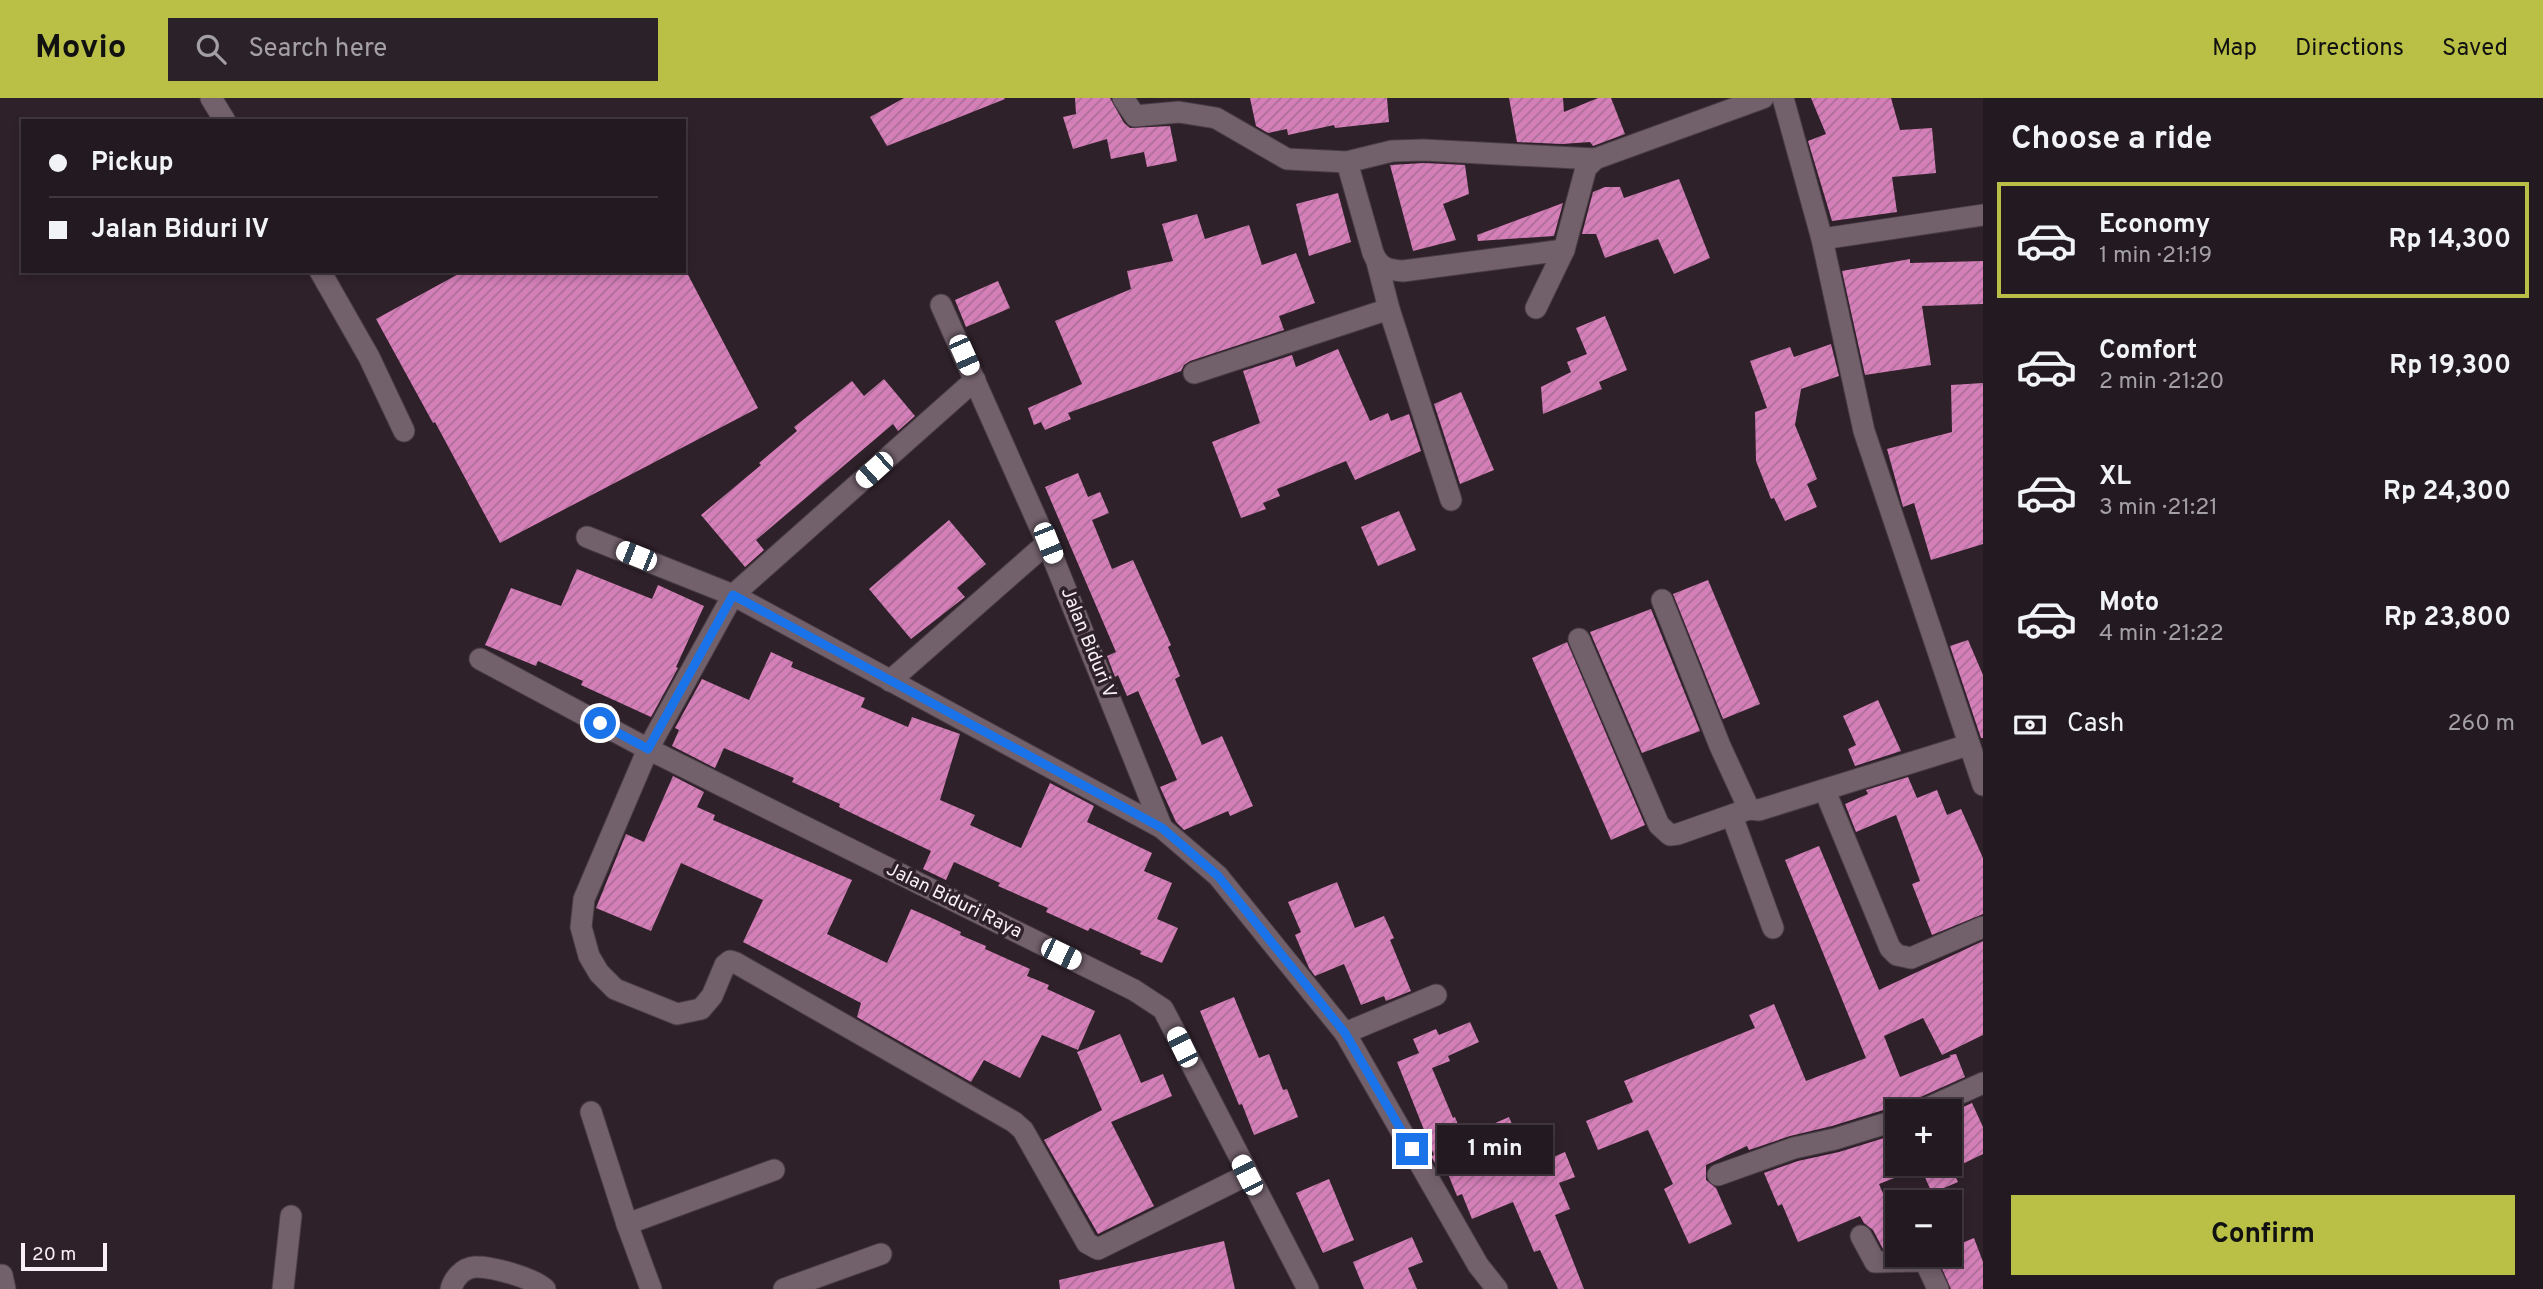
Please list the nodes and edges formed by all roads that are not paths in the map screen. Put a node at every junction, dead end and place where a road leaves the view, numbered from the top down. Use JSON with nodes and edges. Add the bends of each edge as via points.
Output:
{"nodes":[{"id":1,"x":211,"y":98,"type":"edge"},
{"id":2,"x":1124,"y":98,"type":"edge"},
{"id":3,"x":1763,"y":98,"type":"edge"},
{"id":4,"x":1783,"y":98,"type":"edge"},
{"id":5,"x":224,"y":119,"type":"edge"},
{"id":6,"x":1595,"y":159,"type":"junction"},
{"id":7,"x":1347,"y":162,"type":"junction"},
{"id":8,"x":1983,"y":215,"type":"edge"},
{"id":9,"x":1822,"y":239,"type":"junction"},
{"id":10,"x":1564,"y":250,"type":"junction"},
{"id":11,"x":1377,"y":262,"type":"junction"},
{"id":12,"x":321,"y":273,"type":"edge"},
{"id":13,"x":942,"y":305,"type":"dead end"},
{"id":14,"x":1536,"y":308,"type":"dead end"},
{"id":15,"x":1389,"y":309,"type":"junction"},
{"id":16,"x":1195,"y":373,"type":"dead end"},
{"id":17,"x":975,"y":380,"type":"junction"},
{"id":18,"x":404,"y":431,"type":"dead end"},
{"id":19,"x":1451,"y":500,"type":"dead end"},
{"id":20,"x":587,"y":537,"type":"dead end"},
{"id":21,"x":1048,"y":543,"type":"junction"},
{"id":22,"x":733,"y":595,"type":"junction"},
{"id":23,"x":1662,"y":600,"type":"dead end"},
{"id":24,"x":1579,"y":639,"type":"dead end"},
{"id":25,"x":480,"y":659,"type":"dead end"},
{"id":26,"x":890,"y":681,"type":"junction"},
{"id":27,"x":1968,"y":745,"type":"junction"},
{"id":28,"x":648,"y":749,"type":"junction"},
{"id":29,"x":1983,"y":785,"type":"edge"},
{"id":30,"x":1825,"y":791,"type":"junction"},
{"id":31,"x":1741,"y":813,"type":"junction"},
{"id":32,"x":1162,"y":828,"type":"junction"},
{"id":33,"x":1983,"y":927,"type":"edge"},
{"id":34,"x":1773,"y":928,"type":"dead end"},
{"id":35,"x":1436,"y":995,"type":"dead end"},
{"id":36,"x":1345,"y":1033,"type":"junction"},
{"id":37,"x":1983,"y":1083,"type":"edge"},
{"id":38,"x":1948,"y":1099,"type":"edge"},
{"id":39,"x":591,"y":1112,"type":"dead end"},
{"id":40,"x":1885,"y":1124,"type":"edge"},
{"id":41,"x":774,"y":1170,"type":"dead end"},
{"id":42,"x":1247,"y":1175,"type":"junction"},
{"id":43,"x":1718,"y":1175,"type":"dead end"},
{"id":44,"x":290,"y":1216,"type":"dead end"},
{"id":45,"x":627,"y":1224,"type":"junction"},
{"id":46,"x":1861,"y":1236,"type":"dead end"},
{"id":47,"x":881,"y":1254,"type":"dead end"},
{"id":48,"x":283,"y":1289,"type":"edge"},
{"id":49,"x":451,"y":1289,"type":"edge"},
{"id":50,"x":545,"y":1289,"type":"edge"},
{"id":51,"x":651,"y":1289,"type":"edge"},
{"id":52,"x":784,"y":1289,"type":"edge"},
{"id":53,"x":1308,"y":1289,"type":"edge"},
{"id":54,"x":1497,"y":1289,"type":"edge"},
{"id":55,"x":1938,"y":1289,"type":"edge"}],
"edges":[{"from":1,"to":5,"type":"street"},
{"from":2,"to":7,"type":"street","via":[[1135,116],[1179,112],[1216,118],[1287,159]]},
{"from":3,"to":6,"type":"street"},
{"from":4,"to":9,"type":"street"},
{"from":6,"to":7,"type":"street","via":[[1423,150],[1392,151]]},
{"from":6,"to":10,"type":"street","via":[[1586,168]]},
{"from":7,"to":11,"type":"street"},
{"from":8,"to":9,"type":"street"},
{"from":9,"to":27,"type":"street","via":[[1864,431]]},
{"from":10,"to":11,"type":"street","via":[[1403,271]]},
{"from":10,"to":14,"type":"street"},
{"from":11,"to":15,"type":"street"},
{"from":12,"to":18,"type":"street"},
{"from":13,"to":17,"type":"street","name":"Jalan Biduri V"},
{"from":15,"to":16,"type":"street"},
{"from":15,"to":19,"type":"street"},
{"from":17,"to":21,"type":"street","name":"Jalan Biduri V"},
{"from":17,"to":22,"type":"street"},
{"from":20,"to":22,"type":"street"},
{"from":21,"to":26,"type":"street"},
{"from":21,"to":32,"type":"street","name":"Jalan Biduri V"},
{"from":22,"to":26,"type":"street"},
{"from":22,"to":28,"type":"street"},
{"from":23,"to":31,"type":"street","via":[[1720,746]]},
{"from":24,"to":31,"type":"street","via":[[1658,825],[1670,835]]},
{"from":25,"to":28,"type":"street","name":"Jalan Biduri Raya"},
{"from":26,"to":32,"type":"street"},
{"from":27,"to":29,"type":"street"},
{"from":27,"to":30,"type":"street"},
{"from":28,"to":42,"type":"street","name":"Jalan Biduri Raya","via":[[1163,1009]]},
{"from":28,"to":42,"type":"street","via":[[584,899],[581,926],[589,956],[615,989],[677,1014],[701,1009],[725,965],[736,963],[1014,1122],[1092,1248]]},
{"from":30,"to":31,"type":"street"},
{"from":30,"to":33,"type":"street","via":[[1896,955],[1911,958]]},
{"from":31,"to":34,"type":"street"},
{"from":32,"to":36,"type":"street","via":[[1218,876]]},
{"from":35,"to":36,"type":"street"},
{"from":36,"to":54,"type":"street","via":[[1478,1265]]},
{"from":37,"to":38,"type":"street"},
{"from":39,"to":45,"type":"street"},
{"from":40,"to":43,"type":"street","via":[[1794,1147]]},
{"from":41,"to":45,"type":"street"},
{"from":42,"to":53,"type":"street","name":"Jalan Biduri Raya"},
{"from":44,"to":48,"type":"street"},
{"from":45,"to":51,"type":"street"},
{"from":46,"to":55,"type":"street","via":[[1875,1262],[1924,1261]]},
{"from":47,"to":52,"type":"street"},
{"from":49,"to":50,"type":"street","via":[[463,1271],[475,1267],[510,1273]]}]}
